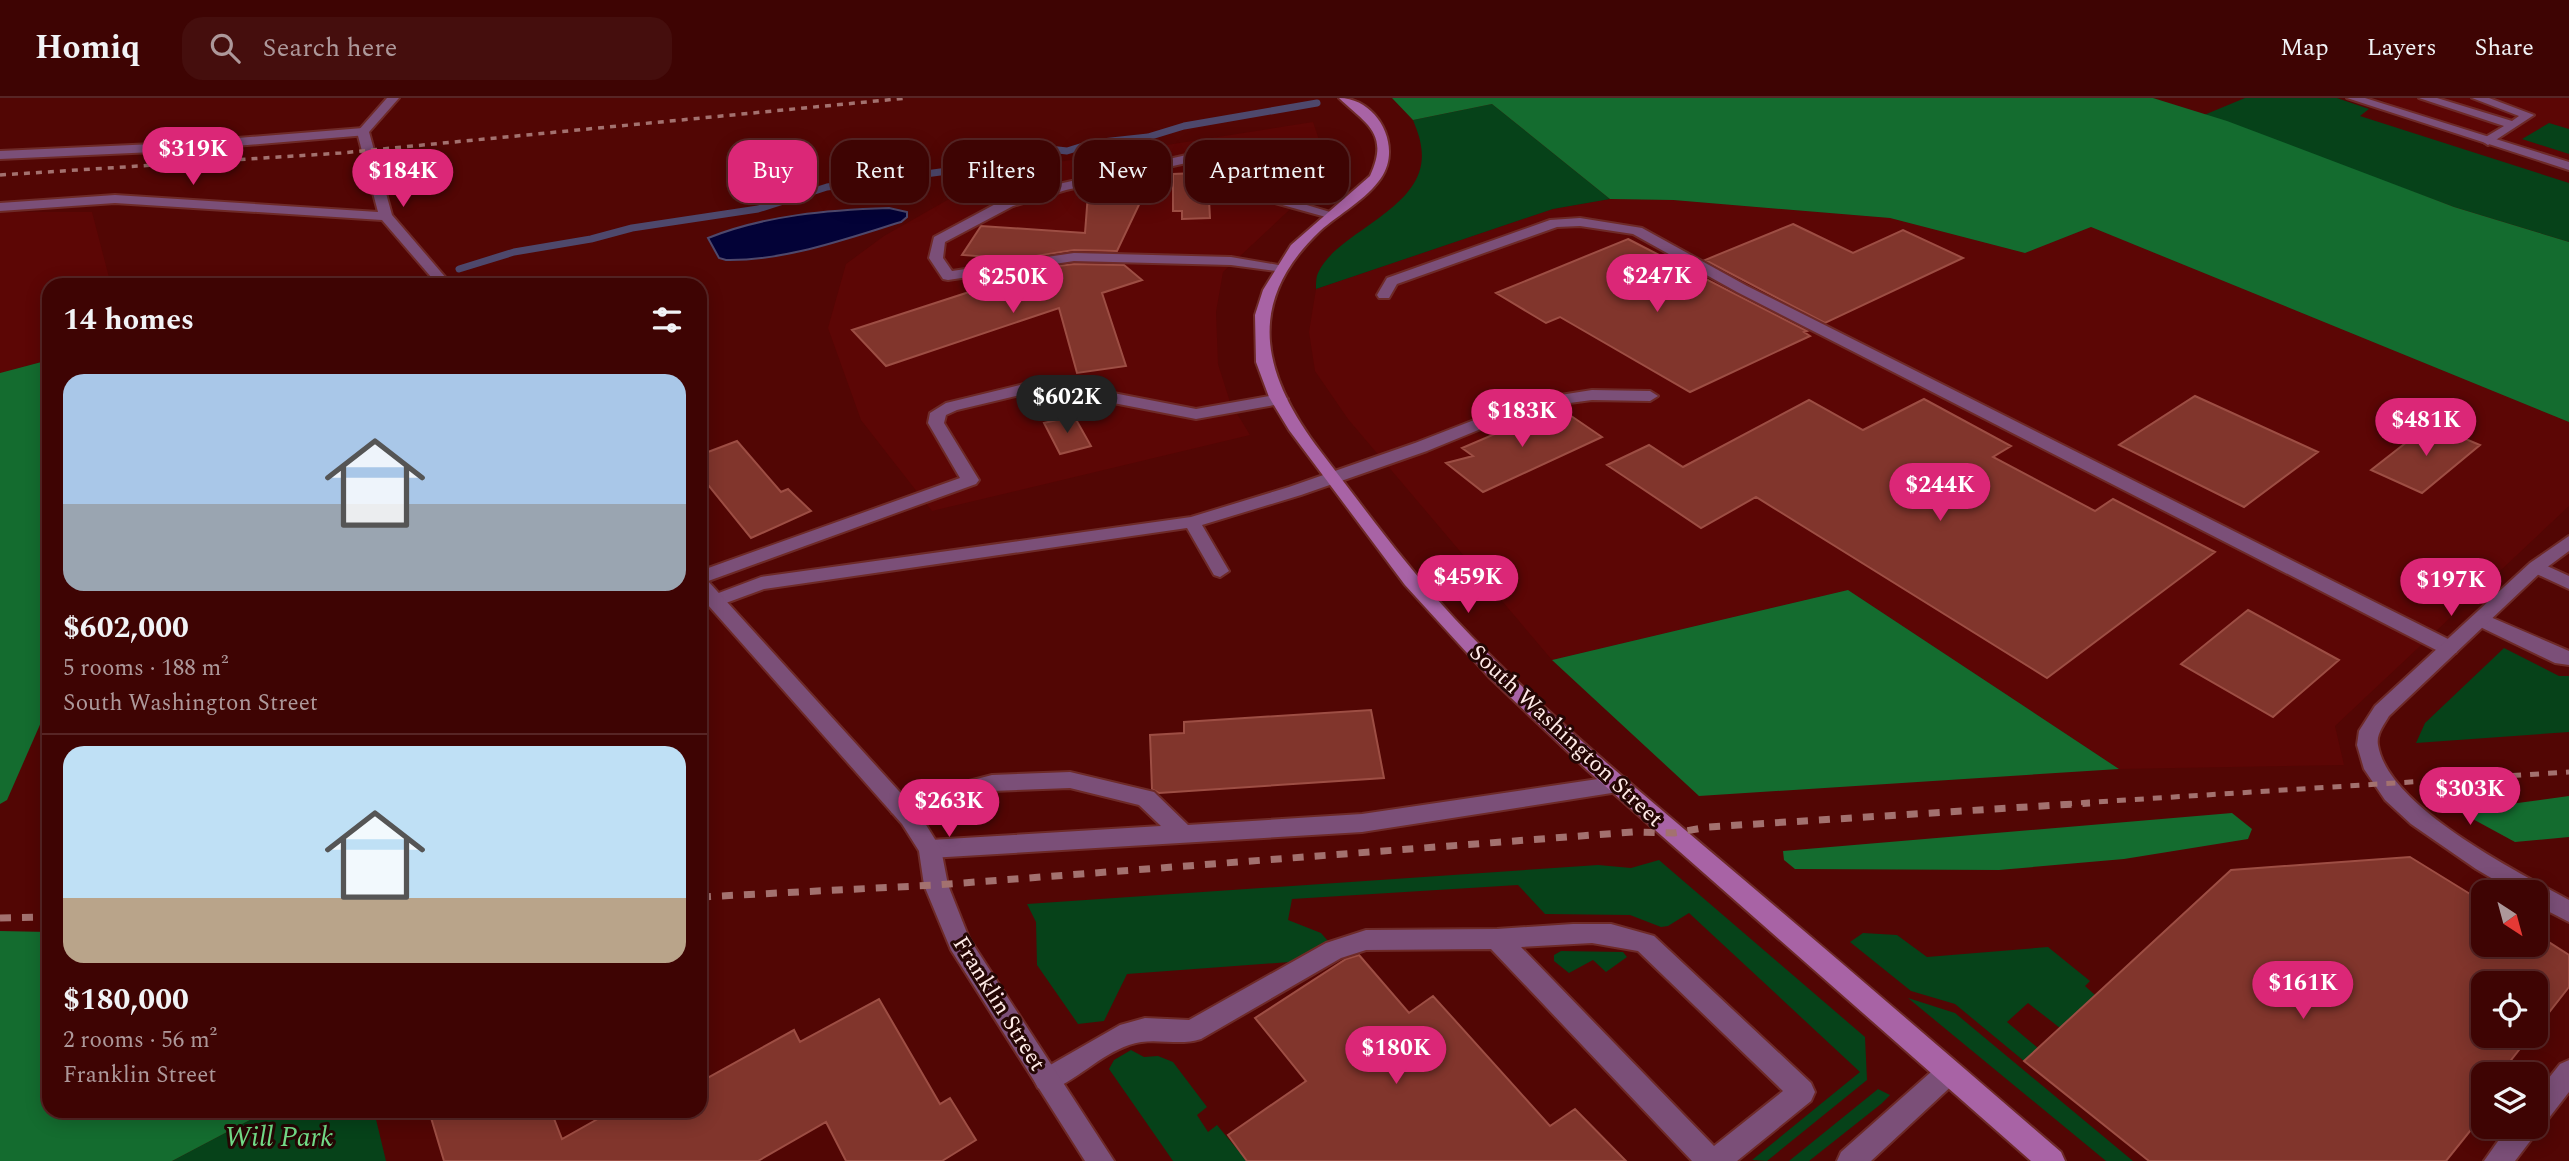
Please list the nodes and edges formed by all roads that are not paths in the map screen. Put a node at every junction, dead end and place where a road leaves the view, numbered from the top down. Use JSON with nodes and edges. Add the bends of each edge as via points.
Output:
{"nodes":[{"id":1,"x":393,"y":98,"type":"edge"},
{"id":2,"x":1345,"y":98,"type":"edge"},
{"id":3,"x":2353,"y":98,"type":"edge"},
{"id":4,"x":2425,"y":98,"type":"edge"},
{"id":5,"x":2478,"y":98,"type":"edge"},
{"id":6,"x":2514,"y":125,"type":"junction"},
{"id":7,"x":363,"y":132,"type":"junction"},
{"id":8,"x":2488,"y":141,"type":"junction"},
{"id":9,"x":0,"y":155,"type":"edge"},
{"id":10,"x":2569,"y":166,"type":"edge"},
{"id":11,"x":0,"y":207,"type":"edge"},
{"id":12,"x":1333,"y":215,"type":"junction"},
{"id":13,"x":386,"y":216,"type":"junction"},
{"id":14,"x":1279,"y":269,"type":"junction"},
{"id":15,"x":439,"y":278,"type":"edge"},
{"id":16,"x":1384,"y":295,"type":"dead end"},
{"id":17,"x":1650,"y":396,"type":"dead end"},
{"id":18,"x":1280,"y":399,"type":"junction"},
{"id":19,"x":1332,"y":478,"type":"junction"},
{"id":20,"x":1192,"y":522,"type":"junction"},
{"id":21,"x":2569,"y":542,"type":"edge"},
{"id":22,"x":2536,"y":567,"type":"junction"},
{"id":23,"x":1220,"y":571,"type":"dead end"},
{"id":24,"x":707,"y":575,"type":"edge"},
{"id":25,"x":2569,"y":583,"type":"edge"},
{"id":26,"x":707,"y":592,"type":"edge"},
{"id":27,"x":715,"y":601,"type":"junction"},
{"id":28,"x":2481,"y":619,"type":"junction"},
{"id":29,"x":2449,"y":648,"type":"junction"},
{"id":30,"x":2569,"y":658,"type":"edge"},
{"id":31,"x":1618,"y":784,"type":"junction"},
{"id":32,"x":900,"y":807,"type":"junction"},
{"id":33,"x":1183,"y":834,"type":"junction"},
{"id":34,"x":930,"y":849,"type":"junction"},
{"id":35,"x":2569,"y":912,"type":"edge"},
{"id":36,"x":1497,"y":939,"type":"junction"},
{"id":37,"x":1949,"y":1072,"type":"junction"},
{"id":38,"x":2569,"y":1072,"type":"edge"},
{"id":39,"x":1047,"y":1080,"type":"junction"},
{"id":40,"x":2548,"y":1099,"type":"edge"},
{"id":41,"x":2517,"y":1139,"type":"edge"},
{"id":42,"x":1861,"y":1158,"type":"edge"},
{"id":43,"x":2505,"y":1158,"type":"edge"},
{"id":44,"x":1100,"y":1161,"type":"edge"},
{"id":45,"x":1710,"y":1161,"type":"edge"},
{"id":46,"x":1716,"y":1161,"type":"edge"},
{"id":47,"x":2051,"y":1161,"type":"edge"}],
"edges":[{"from":1,"to":7,"type":"street"},
{"from":2,"to":12,"type":"main road","name":"South Washington Street","via":[[1377,124],[1385,148],[1375,178]]},
{"from":3,"to":8,"type":"street"},
{"from":4,"to":6,"type":"street"},
{"from":5,"to":6,"type":"street","via":[[2528,115]]},
{"from":6,"to":8,"type":"street"},
{"from":7,"to":9,"type":"street"},
{"from":7,"to":13,"type":"street"},
{"from":8,"to":10,"type":"street"},
{"from":11,"to":13,"type":"street","via":[[115,199]]},
{"from":12,"to":14,"type":"main road","name":"South Washington Street","via":[[1294,249]]},
{"from":12,"to":14,"type":"street","via":[[1244,190],[1239,164],[1232,155],[1213,153],[1007,203],[939,240],[936,258],[948,276],[1074,257],[1231,261]]},
{"from":13,"to":15,"type":"street"},
{"from":14,"to":18,"type":"main road","name":"South Washington Street","via":[[1265,302],[1261,342],[1266,370]]},
{"from":16,"to":29,"type":"street","via":[[1392,281],[1555,223],[1637,231],[1742,289]]},
{"from":17,"to":19,"type":"street","via":[[1592,394],[1529,404]]},
{"from":18,"to":19,"type":"main road","name":"South Washington Street"},
{"from":18,"to":24,"type":"street","via":[[1196,414],[1072,390],[1024,389],[952,406],[938,413],[936,423],[970,480]]},
{"from":19,"to":20,"type":"street"},
{"from":19,"to":31,"type":"main road","name":"South Washington Street","via":[[1396,563],[1462,638]]},
{"from":20,"to":23,"type":"street"},
{"from":20,"to":27,"type":"street","via":[[761,583]]},
{"from":21,"to":22,"type":"street"},
{"from":22,"to":25,"type":"lane"},
{"from":22,"to":28,"type":"street"},
{"from":26,"to":27,"type":"street","name":"Franklin Street"},
{"from":27,"to":32,"type":"street","name":"Franklin Street"},
{"from":28,"to":29,"type":"street"},
{"from":28,"to":30,"type":"street"},
{"from":29,"to":35,"type":"street","via":[[2382,712],[2370,730],[2367,746],[2381,776],[2424,824]]},
{"from":31,"to":33,"type":"street","via":[[1362,823]]},
{"from":31,"to":37,"type":"main road","name":"South Washington Street"},
{"from":32,"to":33,"type":"street","via":[[992,783],[1070,779],[1146,799]]},
{"from":32,"to":34,"type":"street","name":"Franklin Street"},
{"from":33,"to":34,"type":"street"},
{"from":34,"to":39,"type":"street","name":"Franklin Street","via":[[936,885],[959,943]]},
{"from":36,"to":39,"type":"street","via":[[1366,940],[1334,950],[1192,1031],[1145,1030],[1120,1036]]},
{"from":36,"to":45,"type":"street"},
{"from":36,"to":46,"type":"street","via":[[1605,934],[1646,943],[1802,1092]]},
{"from":37,"to":42,"type":"street"},
{"from":37,"to":47,"type":"main road","name":"South Washington Street"},
{"from":38,"to":40,"type":"street"},
{"from":39,"to":44,"type":"street","name":"Franklin Street"},
{"from":41,"to":43,"type":"street"}]}
